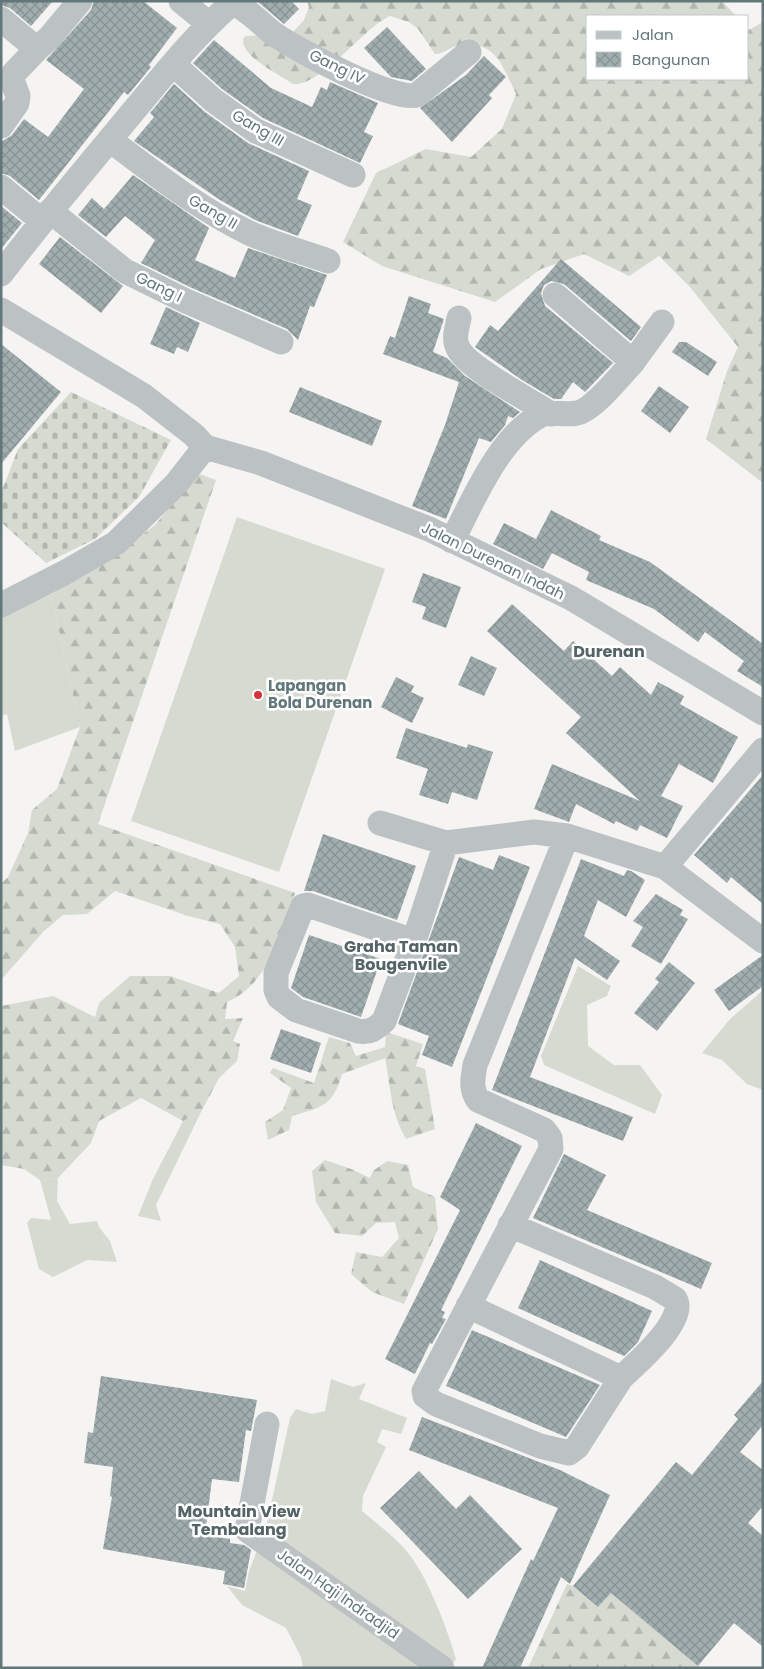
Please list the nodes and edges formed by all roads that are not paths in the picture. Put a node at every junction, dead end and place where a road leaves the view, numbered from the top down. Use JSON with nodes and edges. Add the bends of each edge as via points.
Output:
{"nodes":[{"id":1,"x":80,"y":1,"type":"edge"},
{"id":2,"x":181,"y":1,"type":"edge"},
{"id":3,"x":1,"y":19,"type":"edge"},
{"id":4,"x":209,"y":24,"type":"junction"},
{"id":5,"x":36,"y":49,"type":"junction"},
{"id":6,"x":469,"y":52,"type":"dead end"},
{"id":7,"x":173,"y":64,"type":"junction"},
{"id":8,"x":1,"y":126,"type":"edge"},
{"id":9,"x":110,"y":140,"type":"junction"},
{"id":10,"x":353,"y":176,"type":"dead end"},
{"id":11,"x":1,"y":187,"type":"edge"},
{"id":12,"x":46,"y":216,"type":"junction"},
{"id":13,"x":328,"y":261,"type":"dead end"},
{"id":14,"x":1,"y":274,"type":"edge"},
{"id":15,"x":555,"y":294,"type":"dead end"},
{"id":16,"x":1,"y":310,"type":"edge"},
{"id":17,"x":460,"y":318,"type":"dead end"},
{"id":18,"x":662,"y":322,"type":"dead end"},
{"id":19,"x":281,"y":342,"type":"dead end"},
{"id":20,"x":633,"y":362,"type":"junction"},
{"id":21,"x":551,"y":414,"type":"junction"},
{"id":22,"x":205,"y":447,"type":"junction"},
{"id":23,"x":452,"y":541,"type":"junction"},
{"id":24,"x":1,"y":605,"type":"edge"},
{"id":25,"x":763,"y":713,"type":"edge"},
{"id":26,"x":763,"y":750,"type":"edge"},
{"id":27,"x":380,"y":823,"type":"dead end"},
{"id":28,"x":567,"y":836,"type":"junction"},
{"id":29,"x":446,"y":843,"type":"junction"},
{"id":30,"x":665,"y":867,"type":"junction"},
{"id":31,"x":414,"y":941,"type":"junction"},
{"id":32,"x":763,"y":941,"type":"edge"},
{"id":33,"x":510,"y":1224,"type":"junction"},
{"id":34,"x":468,"y":1306,"type":"junction"},
{"id":35,"x":621,"y":1378,"type":"junction"},
{"id":36,"x":267,"y":1424,"type":"dead end"},
{"id":37,"x":442,"y":1668,"type":"edge"}],
"edges":[{"from":1,"to":5,"type":"street"},
{"from":2,"to":4,"type":"street"},
{"from":3,"to":5,"type":"street"},
{"from":4,"to":6,"type":"street","name":"Gang IV","via":[[235,4],[275,35],[315,58],[410,97],[417,95]]},
{"from":4,"to":7,"type":"street"},
{"from":5,"to":8,"type":"street","via":[[14,73],[12,80],[17,102]]},
{"from":7,"to":9,"type":"street"},
{"from":7,"to":10,"type":"street","name":"Gang III","via":[[213,100],[256,131]]},
{"from":9,"to":12,"type":"street"},
{"from":9,"to":13,"type":"street","name":"Gang II","via":[[206,210],[250,233]]},
{"from":11,"to":12,"type":"street","name":"Gang I"},
{"from":12,"to":14,"type":"street"},
{"from":12,"to":19,"type":"street","name":"Gang I","via":[[125,271]]},
{"from":15,"to":20,"type":"street"},
{"from":16,"to":22,"type":"street","via":[[144,396]]},
{"from":17,"to":21,"type":"street","via":[[455,336],[459,350],[473,364]]},
{"from":18,"to":20,"type":"street"},
{"from":20,"to":21,"type":"street","via":[[607,391],[579,413]]},
{"from":21,"to":23,"type":"street","via":[[541,415],[524,426],[505,447]]},
{"from":22,"to":23,"type":"street","name":"Jalan Durenan Indah","via":[[261,464],[429,529]]},
{"from":22,"to":24,"type":"street","via":[[176,484],[116,543]]},
{"from":23,"to":25,"type":"street","name":"Jalan Durenan Indah","via":[[571,598]]},
{"from":26,"to":30,"type":"street"},
{"from":27,"to":29,"type":"street"},
{"from":28,"to":29,"type":"street","via":[[534,832]]},
{"from":28,"to":30,"type":"street"},
{"from":28,"to":33,"type":"street","via":[[478,1056],[472,1083],[478,1100],[544,1130],[550,1138],[550,1149]]},
{"from":29,"to":31,"type":"street"},
{"from":30,"to":32,"type":"street"},
{"from":31,"to":31,"type":"street","via":[[384,1021],[374,1030],[358,1031],[296,1010],[279,997],[276,990],[276,973],[303,906]]},
{"from":33,"to":34,"type":"street"},
{"from":33,"to":35,"type":"street","via":[[655,1287],[675,1299],[676,1314],[663,1337]]},
{"from":34,"to":35,"type":"street"},
{"from":34,"to":35,"type":"street","via":[[424,1391],[425,1396],[436,1404],[540,1446],[569,1453]]},
{"from":36,"to":37,"type":"street","name":"Jalan Haji Indradjid","via":[[248,1530]]}]}
